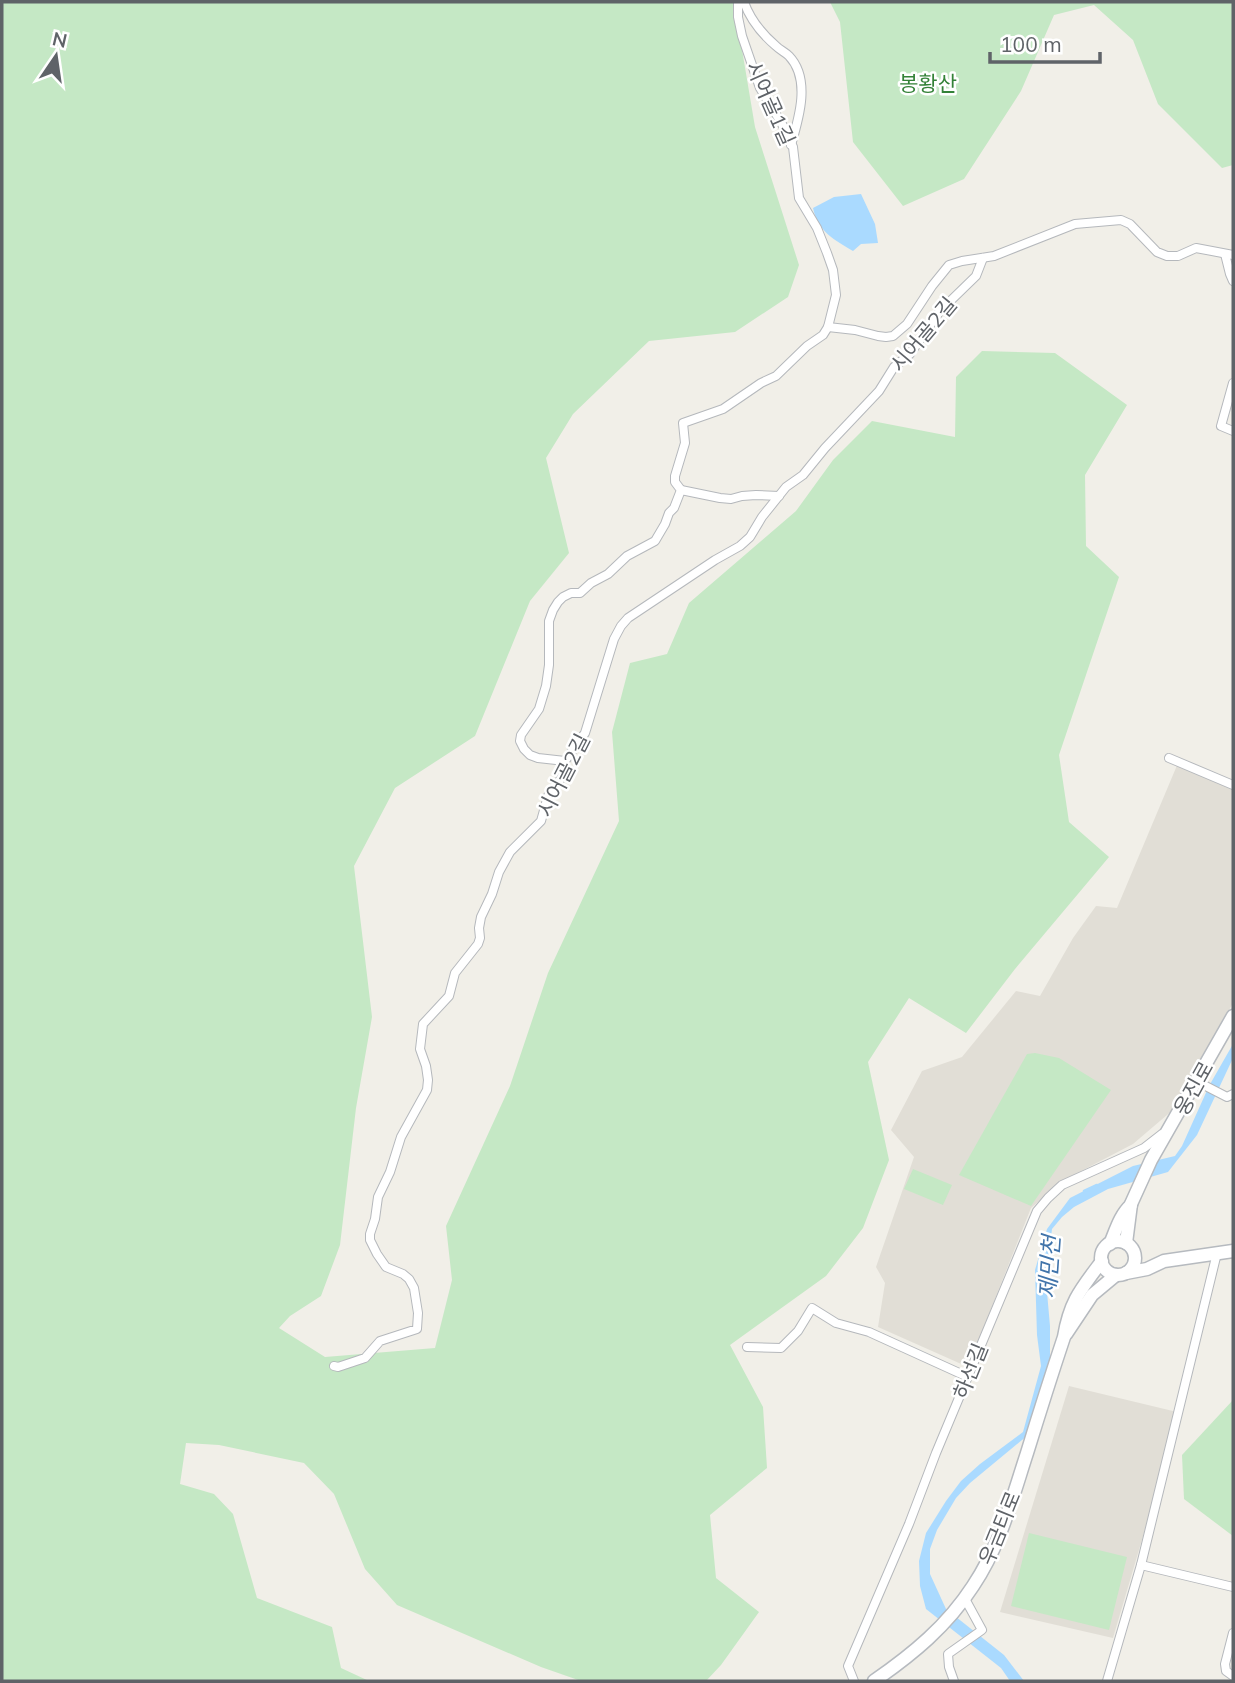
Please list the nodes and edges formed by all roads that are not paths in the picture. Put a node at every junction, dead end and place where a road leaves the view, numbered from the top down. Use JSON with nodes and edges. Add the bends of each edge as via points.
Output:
{"nodes":[{"id":1,"x":738,"y":2,"type":"edge"},
{"id":2,"x":744,"y":2,"type":"edge"},
{"id":3,"x":791,"y":145,"type":"junction"},
{"id":4,"x":1229,"y":255,"type":"edge"},
{"id":5,"x":983,"y":258,"type":"junction"},
{"id":6,"x":1233,"y":281,"type":"edge"},
{"id":7,"x":828,"y":327,"type":"junction"},
{"id":8,"x":1233,"y":383,"type":"edge"},
{"id":9,"x":1233,"y":431,"type":"edge"},
{"id":10,"x":681,"y":490,"type":"junction"},
{"id":11,"x":779,"y":496,"type":"junction"},
{"id":12,"x":1169,"y":758,"type":"dead end"},
{"id":13,"x":565,"y":761,"type":"junction"},
{"id":14,"x":1233,"y":785,"type":"edge"},
{"id":15,"x":1233,"y":1016,"type":"edge"},
{"id":16,"x":1202,"y":1085,"type":"junction"},
{"id":17,"x":1230,"y":1096,"type":"edge"},
{"id":18,"x":1171,"y":1126,"type":"junction"},
{"id":19,"x":1131,"y":1204,"type":"junction"},
{"id":20,"x":1026,"y":1210,"type":"dead end"},
{"id":21,"x":1035,"y":1215,"type":"junction"},
{"id":22,"x":1126,"y":1243,"type":"junction"},
{"id":23,"x":1110,"y":1244,"type":"junction"},
{"id":24,"x":1233,"y":1251,"type":"edge"},
{"id":25,"x":1217,"y":1253,"type":"junction"},
{"id":26,"x":1135,"y":1255,"type":"junction"},
{"id":27,"x":1102,"y":1261,"type":"junction"},
{"id":28,"x":1164,"y":1261,"type":"junction"},
{"id":29,"x":1121,"y":1274,"type":"junction"},
{"id":30,"x":1064,"y":1337,"type":"junction"},
{"id":31,"x":747,"y":1347,"type":"dead end"},
{"id":32,"x":334,"y":1366,"type":"dead end"},
{"id":33,"x":968,"y":1377,"type":"junction"},
{"id":34,"x":1141,"y":1565,"type":"junction"},
{"id":35,"x":1233,"y":1587,"type":"edge"},
{"id":36,"x":964,"y":1597,"type":"junction"},
{"id":37,"x":1233,"y":1633,"type":"edge"},
{"id":38,"x":1233,"y":1676,"type":"edge"},
{"id":39,"x":854,"y":1681,"type":"edge"},
{"id":40,"x":874,"y":1681,"type":"edge"},
{"id":41,"x":954,"y":1681,"type":"edge"},
{"id":42,"x":1107,"y":1681,"type":"edge"}],
"edges":[{"from":1,"to":3,"type":"street","name":"시어골1길","via":[[740,30],[760,88]]},
{"from":2,"to":3,"type":"street","via":[[757,26],[790,56],[797,69],[800,113]]},
{"from":3,"to":7,"type":"street","name":"시어골1길","via":[[799,198],[833,270],[835,295]]},
{"from":4,"to":5,"type":"street","name":"시어골2길","via":[[1195,248],[1167,256],[1157,252],[1130,224],[1110,220],[1075,224]]},
{"from":4,"to":6,"type":"street"},
{"from":5,"to":7,"type":"street","name":"시어골2길","via":[[949,265],[907,324],[893,335]]},
{"from":5,"to":11,"type":"street","name":"시어골2길","via":[[976,276],[940,311],[879,391]]},
{"from":7,"to":10,"type":"street","via":[[776,376],[723,409],[683,424],[685,443],[675,477]]},
{"from":8,"to":9,"type":"street","via":[[1221,426]]},
{"from":10,"to":11,"type":"street","via":[[731,499]]},
{"from":10,"to":13,"type":"street","via":[[654,541],[580,593],[563,597],[553,611],[546,686],[539,709],[520,741],[530,755]]},
{"from":11,"to":13,"type":"street","name":"시어골2길","via":[[740,546],[621,626],[590,721]]},
{"from":12,"to":14,"type":"street"},
{"from":13,"to":32,"type":"street","name":"시어골2길","via":[[541,821],[510,852],[499,872],[481,917],[478,944],[455,973],[449,996],[424,1022],[420,1049],[427,1090],[401,1138],[378,1197],[370,1240],[386,1267],[410,1279],[417,1299],[417,1329],[380,1341],[365,1358]]},
{"from":15,"to":16,"type":"main road","name":"웅진로"},
{"from":16,"to":17,"type":"street"},
{"from":16,"to":18,"type":"main road","name":"웅진로"},
{"from":18,"to":19,"type":"main road","name":"웅진로"},
{"from":18,"to":21,"type":"street","name":"하선길","via":[[1144,1148],[1062,1185]]},
{"from":19,"to":22,"type":"main road"},
{"from":19,"to":23,"type":"main road"},
{"from":20,"to":21,"type":"street"},
{"from":21,"to":33,"type":"street","name":"하선길"},
{"from":22,"to":23,"type":"main road"},
{"from":22,"to":26,"type":"main road"},
{"from":23,"to":27,"type":"main road"},
{"from":24,"to":25,"type":"main road","name":"우금티로"},
{"from":25,"to":28,"type":"main road","name":"우금티로"},
{"from":25,"to":34,"type":"street"},
{"from":26,"to":28,"type":"main road","name":"우금티로"},
{"from":26,"to":29,"type":"main road","via":[[1133,1265]]},
{"from":27,"to":29,"type":"main road","via":[[1107,1270]]},
{"from":27,"to":30,"type":"main road","name":"우금티로","via":[[1072,1304]]},
{"from":28,"to":29,"type":"main road","name":"우금티로"},
{"from":29,"to":30,"type":"main road","name":"우금티로","via":[[1092,1295]]},
{"from":30,"to":36,"type":"main road","name":"우금티로","via":[[1005,1522]]},
{"from":31,"to":33,"type":"street","via":[[781,1348],[812,1308],[836,1323],[869,1332]]},
{"from":33,"to":39,"type":"street","name":"하선길","via":[[848,1666]]},
{"from":34,"to":35,"type":"street"},
{"from":34,"to":42,"type":"street"},
{"from":36,"to":40,"type":"main road","name":"우금티로","via":[[939,1631]]},
{"from":36,"to":41,"type":"street","via":[[982,1630],[948,1654]]},
{"from":37,"to":38,"type":"street","via":[[1225,1664]]}]}
